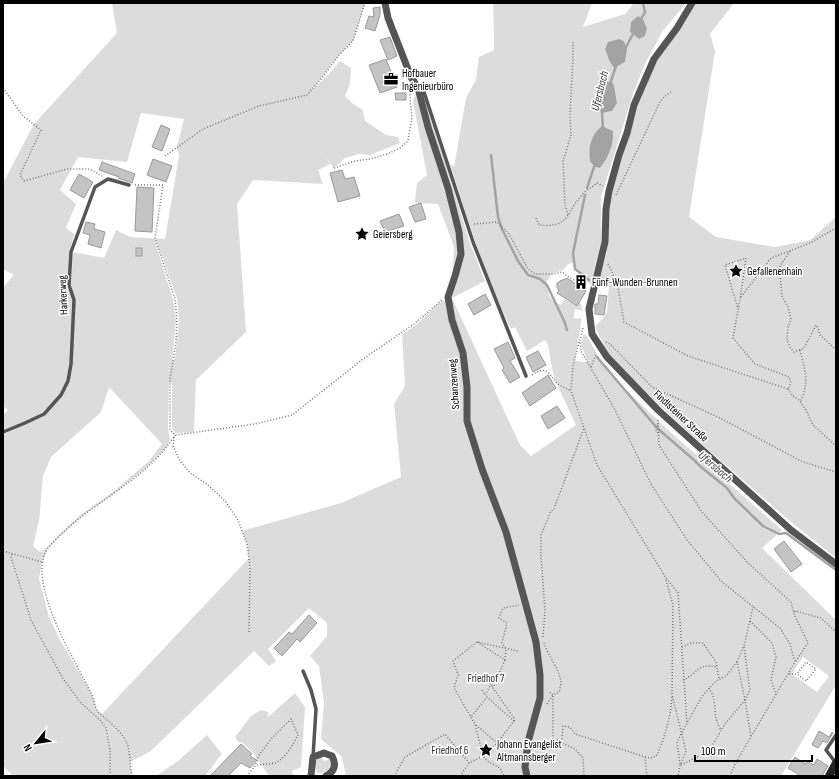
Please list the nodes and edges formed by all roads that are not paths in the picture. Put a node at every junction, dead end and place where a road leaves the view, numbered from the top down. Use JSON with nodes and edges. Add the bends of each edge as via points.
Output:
{"nodes":[{"id":1,"x":385,"y":3,"type":"edge"},
{"id":2,"x":692,"y":3,"type":"edge"},
{"id":3,"x":418,"y":88,"type":"junction"},
{"id":4,"x":129,"y":185,"type":"road end"},
{"id":5,"x":526,"y":376,"type":"road end"},
{"id":6,"x":3,"y":432,"type":"edge"},
{"id":7,"x":836,"y":564,"type":"edge"},
{"id":8,"x":303,"y":671,"type":"dead end"},
{"id":9,"x":836,"y":735,"type":"edge"},
{"id":10,"x":313,"y":757,"type":"junction"},
{"id":11,"x":836,"y":763,"type":"edge"},
{"id":12,"x":310,"y":776,"type":"edge"},
{"id":13,"x":326,"y":776,"type":"edge"},
{"id":14,"x":527,"y":776,"type":"edge"},
{"id":15,"x":829,"y":776,"type":"edge"}],
"edges":[{"from":1,"to":3,"type":"street","name":"Schanzenweg","via":[[388,18],[411,77]]},
{"from":2,"to":7,"type":"street","name":"Findlsteiner Straße","via":[[654,59],[634,105],[608,194],[605,242],[590,309],[592,334],[607,357],[658,410],[786,526]]},
{"from":3,"to":5,"type":"lane","via":[[424,92],[473,242]]},
{"from":3,"to":14,"type":"street","name":"Schanzenweg","via":[[448,188],[458,232],[460,254],[448,297],[452,320],[463,353],[467,421],[506,532],[536,642],[540,698],[528,742],[525,767]]},
{"from":4,"to":6,"type":"lane","name":"Harkerweg","via":[[108,179],[95,187],[71,252],[69,285],[74,300],[68,381],[44,414]]},
{"from":8,"to":10,"type":"lane","via":[[316,709]]},
{"from":9,"to":11,"type":"lane","via":[[826,750]]},
{"from":10,"to":12,"type":"street"},
{"from":10,"to":13,"type":"street","via":[[324,753],[332,756],[334,769]]},
{"from":11,"to":15,"type":"main road"}]}
